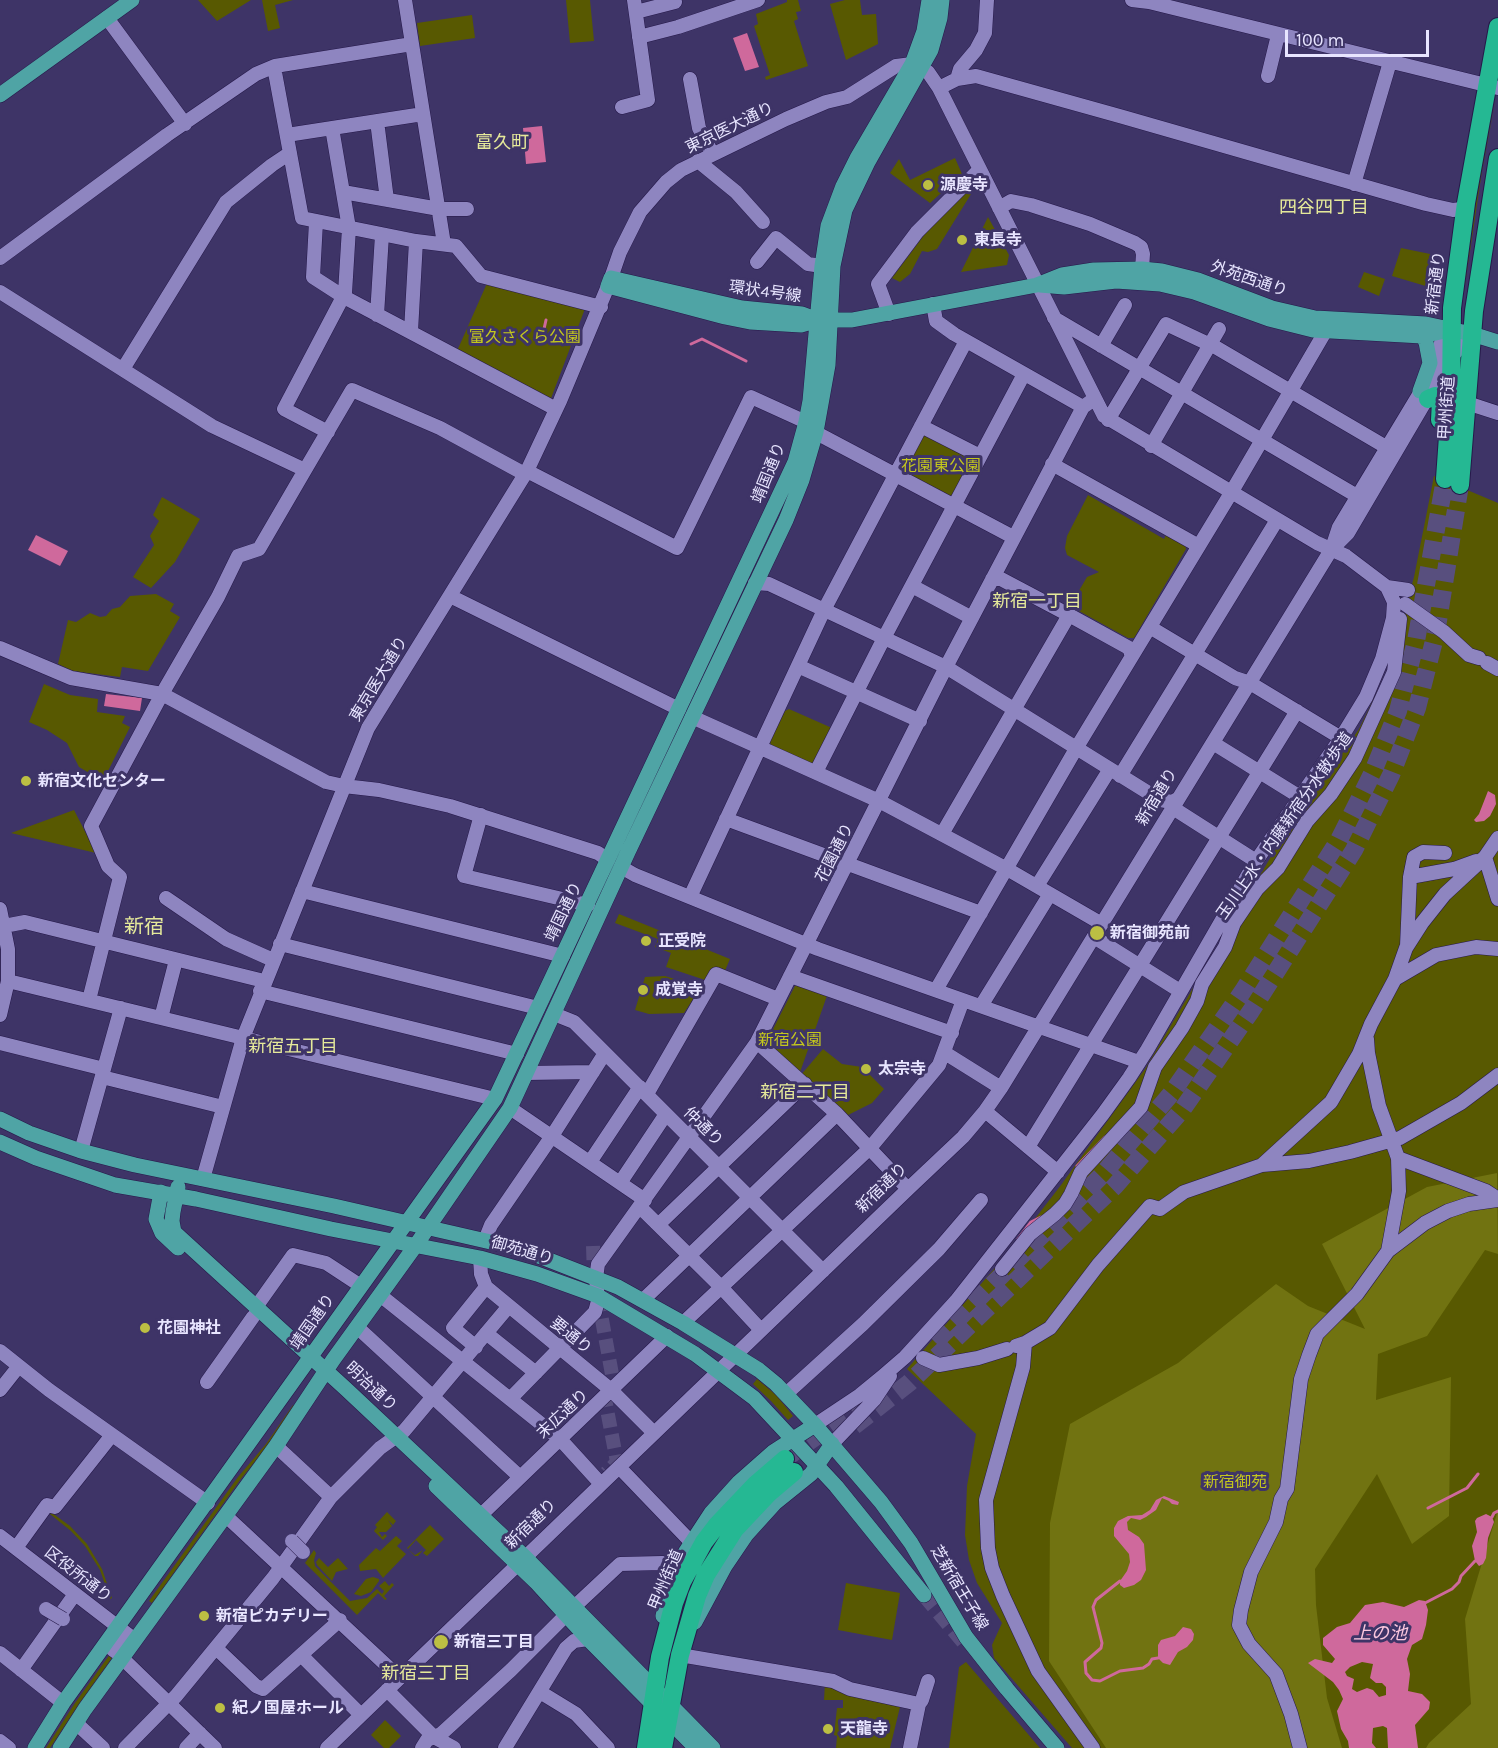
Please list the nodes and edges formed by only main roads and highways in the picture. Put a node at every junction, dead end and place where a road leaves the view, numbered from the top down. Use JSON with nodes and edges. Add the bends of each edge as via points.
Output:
{"nodes":[{"id":1,"x":114,"y":0,"type":"edge"},
{"id":2,"x":132,"y":0,"type":"edge"},
{"id":3,"x":929,"y":0,"type":"edge"},
{"id":4,"x":942,"y":0,"type":"edge"},
{"id":5,"x":1498,"y":27,"type":"edge"},
{"id":6,"x":917,"y":66,"type":"junction"},
{"id":7,"x":0,"y":82,"type":"edge"},
{"id":8,"x":1493,"y":87,"type":"edge"},
{"id":9,"x":0,"y":95,"type":"edge"},
{"id":10,"x":1498,"y":158,"type":"edge"},
{"id":11,"x":1493,"y":206,"type":"edge"},
{"id":12,"x":609,"y":282,"type":"road end"},
{"id":13,"x":1037,"y":285,"type":"junction"},
{"id":14,"x":824,"y":320,"type":"junction"},
{"id":15,"x":1451,"y":329,"type":"junction"},
{"id":16,"x":1472,"y":334,"type":"junction"},
{"id":17,"x":1422,"y":336,"type":"junction"},
{"id":18,"x":1498,"y":342,"type":"edge"},
{"id":19,"x":1424,"y":395,"type":"joint"},
{"id":20,"x":1453,"y":482,"type":"junction"},
{"id":21,"x":615,"y":863,"type":"junction"},
{"id":22,"x":538,"y":1008,"type":"junction"},
{"id":23,"x":554,"y":1014,"type":"junction"},
{"id":24,"x":0,"y":1119,"type":"edge"},
{"id":25,"x":0,"y":1142,"type":"edge"},
{"id":26,"x":180,"y":1175,"type":"junction"},
{"id":27,"x":262,"y":1191,"type":"junction"},
{"id":28,"x":161,"y":1192,"type":"junction"},
{"id":29,"x":176,"y":1195,"type":"junction"},
{"id":30,"x":258,"y":1213,"type":"junction"},
{"id":31,"x":408,"y":1223,"type":"junction"},
{"id":32,"x":428,"y":1227,"type":"junction"},
{"id":33,"x":395,"y":1241,"type":"junction"},
{"id":34,"x":416,"y":1245,"type":"junction"},
{"id":35,"x":255,"y":1312,"type":"junction"},
{"id":36,"x":308,"y":1361,"type":"junction"},
{"id":37,"x":324,"y":1375,"type":"junction"},
{"id":38,"x":815,"y":1425,"type":"junction"},
{"id":39,"x":393,"y":1439,"type":"junction"},
{"id":40,"x":792,"y":1439,"type":"junction"},
{"id":41,"x":832,"y":1444,"type":"junction"},
{"id":42,"x":816,"y":1466,"type":"junction"},
{"id":43,"x":521,"y":1560,"type":"junction"},
{"id":44,"x":924,"y":1594,"type":"tunnel mouth"},
{"id":45,"x":570,"y":1611,"type":"junction"},
{"id":46,"x":680,"y":1655,"type":"junction"},
{"id":47,"x":660,"y":1657,"type":"junction"},
{"id":48,"x":654,"y":1696,"type":"junction"},
{"id":49,"x":670,"y":1711,"type":"junction"},
{"id":50,"x":35,"y":1748,"type":"edge"},
{"id":51,"x":60,"y":1748,"type":"edge"},
{"id":52,"x":645,"y":1748,"type":"edge"},
{"id":53,"x":663,"y":1748,"type":"edge"},
{"id":54,"x":696,"y":1748,"type":"edge"},
{"id":55,"x":713,"y":1748,"type":"edge"},
{"id":56,"x":1057,"y":1748,"type":"edge"}],
"edges":[{"from":1,"to":7,"type":"main road"},
{"from":2,"to":9,"type":"main road"},
{"from":3,"to":6,"type":"main road","name":"靖国通り"},
{"from":4,"to":6,"type":"main road","name":"靖国通り","via":[[936,34]]},
{"from":5,"to":8,"type":"highway","name":"新宿通り"},
{"from":6,"to":14,"type":"main road","name":"靖国通り","via":[[845,210]]},
{"from":6,"to":14,"type":"main road","name":"靖国通り","via":[[843,186],[828,226],[822,266]]},
{"from":8,"to":15,"type":"highway","name":"新宿通り","via":[[1467,203]]},
{"from":10,"to":11,"type":"highway"},
{"from":11,"to":16,"type":"highway","name":"甲州街道"},
{"from":12,"to":14,"type":"main road","name":"環状4号線","via":[[750,322],[801,326]]},
{"from":13,"to":14,"type":"main road","name":"外苑西通り","via":[[862,319]]},
{"from":13,"to":15,"type":"main road","name":"外苑西通り","via":[[1083,272],[1162,271],[1272,308],[1315,318],[1415,323]]},
{"from":13,"to":17,"type":"main road","name":"外苑西通り","via":[[1064,287],[1116,281],[1160,284],[1269,319],[1325,332]]},
{"from":14,"to":21,"type":"main road","name":"靖国通り","via":[[809,427],[748,582]]},
{"from":15,"to":16,"type":"main road","name":"外苑西通り"},
{"from":15,"to":17,"type":"main road","name":"外苑西通り"},
{"from":15,"to":20,"type":"highway","name":"甲州街道"},
{"from":16,"to":18,"type":"main road","name":"外苑西通り"},
{"from":16,"to":20,"type":"highway","name":"甲州街道","via":[[1467,403]]},
{"from":17,"to":19,"type":"main road","via":[[1430,363]]},
{"from":19,"to":20,"type":"highway","via":[[1441,401],[1439,433]]},
{"from":21,"to":22,"type":"main road","name":"靖国通り","via":[[588,905]]},
{"from":21,"to":23,"type":"main road","name":"靖国通り"},
{"from":22,"to":23,"type":"main road"},
{"from":22,"to":31,"type":"main road","name":"靖国通り","via":[[495,1099]]},
{"from":23,"to":32,"type":"main road","name":"靖国通り","via":[[510,1108]]},
{"from":24,"to":26,"type":"main road","via":[[81,1151]]},
{"from":25,"to":28,"type":"main road","via":[[115,1185]]},
{"from":26,"to":27,"type":"main road","name":"御苑通り"},
{"from":26,"to":29,"type":"main road","name":"明治通り"},
{"from":27,"to":30,"type":"main road"},
{"from":27,"to":31,"type":"main road","name":"御苑通り"},
{"from":28,"to":29,"type":"main road","name":"御苑通り"},
{"from":28,"to":35,"type":"main road","name":"明治通り","via":[[156,1219],[162,1233]]},
{"from":29,"to":30,"type":"main road","name":"御苑通り"},
{"from":29,"to":35,"type":"main road","name":"明治通り","via":[[174,1232]]},
{"from":30,"to":33,"type":"main road","name":"御苑通り"},
{"from":31,"to":32,"type":"main road","name":"御苑通り"},
{"from":31,"to":33,"type":"main road","name":"靖国通り"},
{"from":32,"to":34,"type":"main road","name":"靖国通り"},
{"from":32,"to":38,"type":"main road","name":"御苑通り","via":[[544,1258],[643,1300],[759,1370]]},
{"from":33,"to":34,"type":"main road","name":"御苑通り"},
{"from":33,"to":36,"type":"main road","name":"靖国通り"},
{"from":34,"to":37,"type":"main road","name":"靖国通り"},
{"from":34,"to":40,"type":"main road","name":"御苑通り","via":[[480,1258],[598,1296],[719,1372],[754,1398]]},
{"from":35,"to":36,"type":"main road","name":"明治通り"},
{"from":36,"to":37,"type":"main road","name":"明治通り"},
{"from":36,"to":50,"type":"main road","name":"靖国通り","via":[[63,1703]]},
{"from":37,"to":39,"type":"main road","name":"明治通り"},
{"from":37,"to":51,"type":"main road","name":"靖国通り","via":[[135,1640],[118,1654]]},
{"from":38,"to":40,"type":"main road"},
{"from":38,"to":41,"type":"main road","name":"御苑通り"},
{"from":39,"to":43,"type":"main road","name":"明治通り"},
{"from":39,"to":43,"type":"main road","name":"明治通り","via":[[481,1515]]},
{"from":40,"to":42,"type":"main road","name":"御苑通り"},
{"from":40,"to":47,"type":"main road","via":[[739,1482],[711,1513],[677,1565],[663,1614]]},
{"from":41,"to":42,"type":"main road"},
{"from":41,"to":56,"type":"main road","name":"芝新宿王子線","via":[[911,1543],[966,1637]]},
{"from":42,"to":44,"type":"main road","name":"芝新宿王子線"},
{"from":42,"to":46,"type":"main road","via":[[740,1543]]},
{"from":43,"to":45,"type":"main road","name":"明治通り"},
{"from":45,"to":48,"type":"main road","name":"明治通り"},
{"from":45,"to":48,"type":"main road","name":"明治通り","via":[[588,1639]]},
{"from":46,"to":47,"type":"highway","name":"甲州街道","via":[[697,1596],[714,1559],[789,1465],[735,1504],[704,1542],[678,1593]]},
{"from":46,"to":49,"type":"highway","name":"甲州街道"},
{"from":47,"to":48,"type":"highway","name":"甲州街道"},
{"from":48,"to":49,"type":"main road","name":"明治通り"},
{"from":48,"to":52,"type":"highway","name":"甲州街道"},
{"from":49,"to":53,"type":"highway","name":"甲州街道"},
{"from":49,"to":54,"type":"main road","name":"明治通り"},
{"from":49,"to":55,"type":"main road","name":"明治通り"}]}
